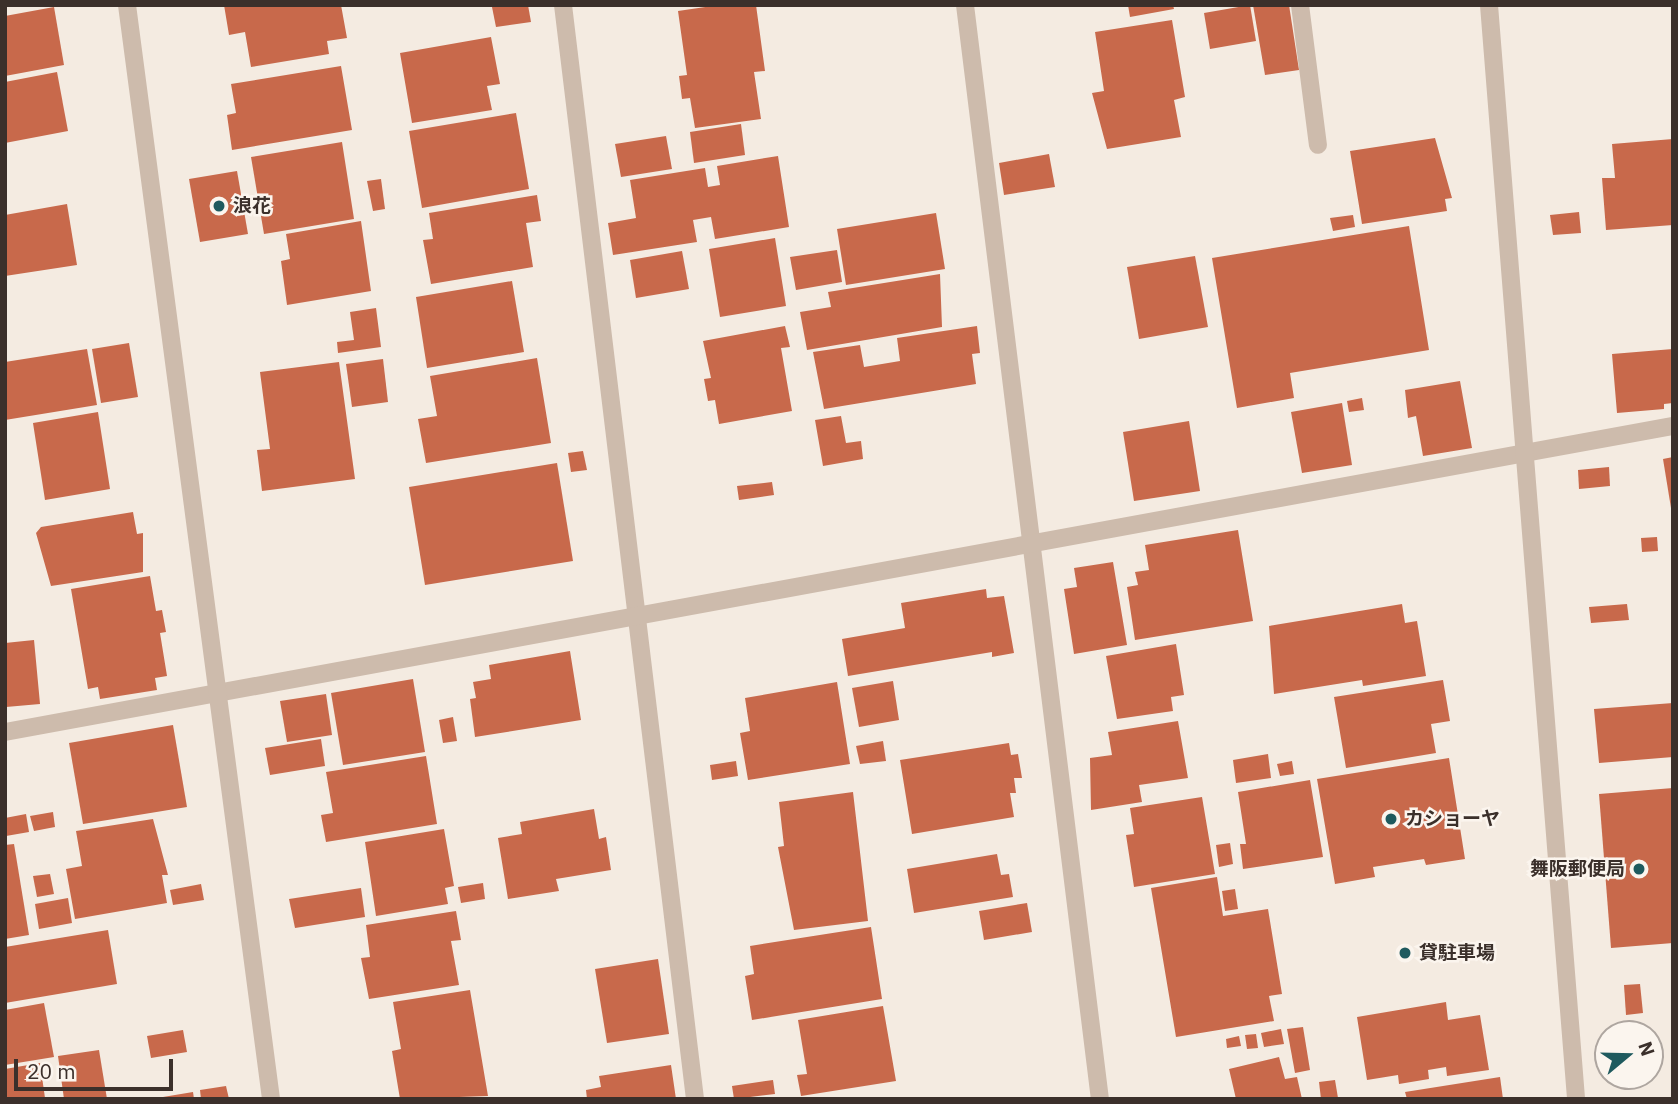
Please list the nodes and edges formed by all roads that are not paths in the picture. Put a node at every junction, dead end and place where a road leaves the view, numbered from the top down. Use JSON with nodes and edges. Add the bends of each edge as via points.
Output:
{"nodes":[{"id":1,"x":127,"y":5,"type":"edge"},
{"id":2,"x":563,"y":5,"type":"edge"},
{"id":3,"x":965,"y":5,"type":"edge"},
{"id":4,"x":1300,"y":5,"type":"edge"},
{"id":5,"x":1489,"y":5,"type":"edge"},
{"id":6,"x":1318,"y":145,"type":"dead end"},
{"id":7,"x":1673,"y":426,"type":"edge"},
{"id":8,"x":1525,"y":453,"type":"junction"},
{"id":9,"x":1031,"y":544,"type":"junction"},
{"id":10,"x":636,"y":616,"type":"junction"},
{"id":11,"x":218,"y":693,"type":"junction"},
{"id":12,"x":5,"y":732,"type":"edge"},
{"id":13,"x":271,"y":1099,"type":"edge"},
{"id":14,"x":695,"y":1099,"type":"edge"},
{"id":15,"x":1100,"y":1099,"type":"edge"},
{"id":16,"x":1576,"y":1099,"type":"edge"}],
"edges":[{"from":1,"to":11,"type":"street"},
{"from":2,"to":10,"type":"street"},
{"from":3,"to":9,"type":"street"},
{"from":4,"to":6,"type":"street"},
{"from":5,"to":8,"type":"street"},
{"from":7,"to":8,"type":"street"},
{"from":8,"to":9,"type":"street"},
{"from":8,"to":16,"type":"street"},
{"from":9,"to":10,"type":"street"},
{"from":9,"to":15,"type":"street"},
{"from":10,"to":11,"type":"street"},
{"from":10,"to":14,"type":"street"},
{"from":11,"to":12,"type":"street"},
{"from":11,"to":13,"type":"street"}]}
